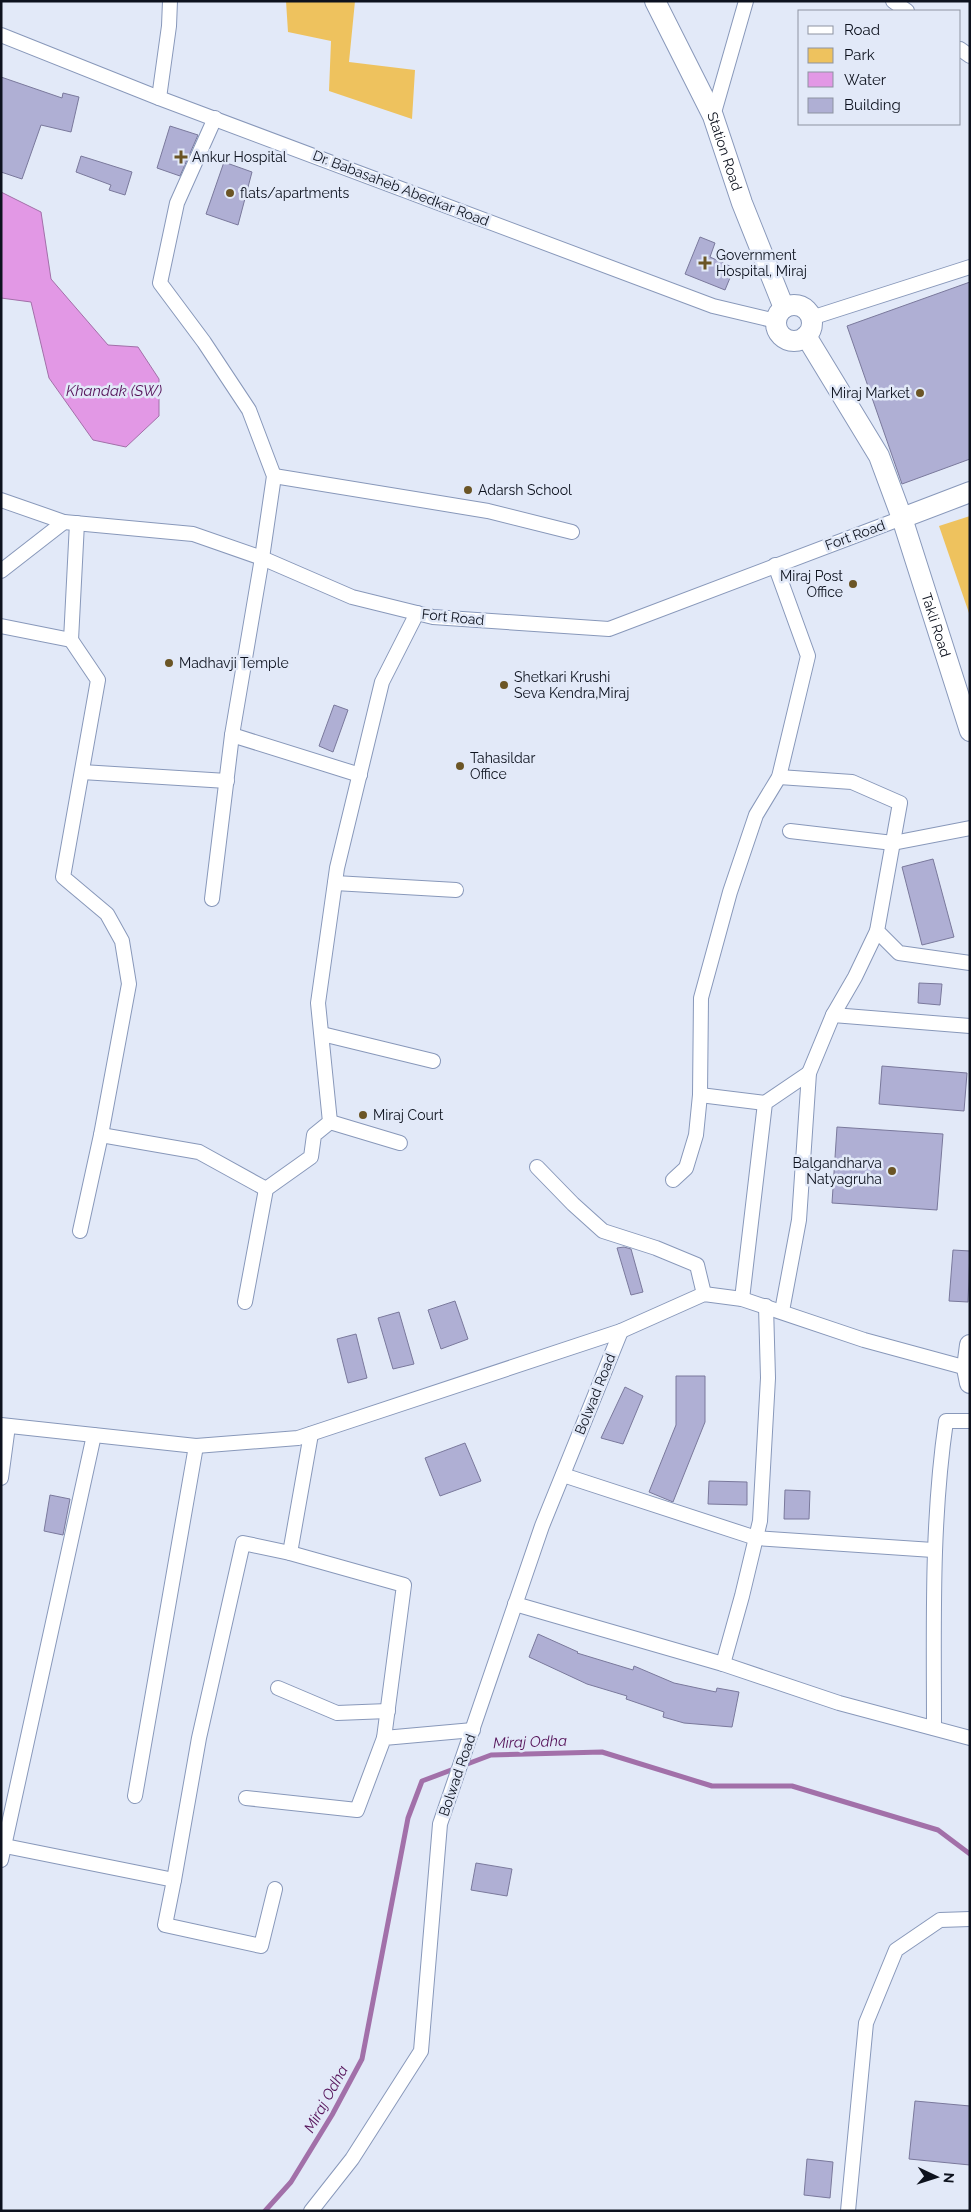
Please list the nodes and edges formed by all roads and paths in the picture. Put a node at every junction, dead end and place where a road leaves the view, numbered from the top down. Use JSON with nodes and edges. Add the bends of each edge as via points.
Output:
{"nodes":[{"id":1,"x":170,"y":1,"type":"edge"},
{"id":2,"x":655,"y":1,"type":"edge"},
{"id":3,"x":746,"y":1,"type":"edge"},
{"id":4,"x":893,"y":1,"type":"edge"},
{"id":5,"x":906,"y":10,"type":"edge"},
{"id":6,"x":1,"y":35,"type":"edge"},
{"id":7,"x":159,"y":98,"type":"junction"},
{"id":8,"x":713,"y":116,"type":"junction"},
{"id":9,"x":215,"y":118,"type":"junction"},
{"id":10,"x":970,"y":267,"type":"edge"},
{"id":11,"x":780,"y":314,"type":"junction"},
{"id":12,"x":808,"y":327,"type":"junction"},
{"id":13,"x":274,"y":476,"type":"junction"},
{"id":14,"x":970,"y":492,"type":"edge"},
{"id":15,"x":1,"y":500,"type":"edge"},
{"id":16,"x":902,"y":518,"type":"junction"},
{"id":17,"x":70,"y":523,"type":"junction"},
{"id":18,"x":572,"y":532,"type":"dead end"},
{"id":19,"x":262,"y":558,"type":"junction"},
{"id":20,"x":774,"y":565,"type":"junction"},
{"id":21,"x":1,"y":571,"type":"edge"},
{"id":22,"x":417,"y":613,"type":"junction"},
{"id":23,"x":1,"y":626,"type":"edge"},
{"id":24,"x":71,"y":640,"type":"junction"},
{"id":25,"x":970,"y":731,"type":"edge"},
{"id":26,"x":232,"y":735,"type":"junction"},
{"id":27,"x":82,"y":772,"type":"junction"},
{"id":28,"x":360,"y":775,"type":"junction"},
{"id":29,"x":779,"y":777,"type":"junction"},
{"id":30,"x":227,"y":781,"type":"junction"},
{"id":31,"x":970,"y":828,"type":"edge"},
{"id":32,"x":790,"y":830,"type":"dead end"},
{"id":33,"x":893,"y":844,"type":"junction"},
{"id":34,"x":335,"y":883,"type":"junction"},
{"id":35,"x":456,"y":890,"type":"dead end"},
{"id":36,"x":212,"y":899,"type":"dead end"},
{"id":37,"x":877,"y":931,"type":"junction"},
{"id":38,"x":970,"y":963,"type":"edge"},
{"id":39,"x":833,"y":1015,"type":"junction"},
{"id":40,"x":970,"y":1026,"type":"edge"},
{"id":41,"x":322,"y":1034,"type":"junction"},
{"id":42,"x":434,"y":1061,"type":"dead end"},
{"id":43,"x":809,"y":1073,"type":"junction"},
{"id":44,"x":700,"y":1095,"type":"junction"},
{"id":45,"x":765,"y":1103,"type":"junction"},
{"id":46,"x":330,"y":1122,"type":"junction"},
{"id":47,"x":101,"y":1135,"type":"junction"},
{"id":48,"x":400,"y":1143,"type":"dead end"},
{"id":49,"x":537,"y":1167,"type":"dead end"},
{"id":50,"x":673,"y":1180,"type":"dead end"},
{"id":51,"x":266,"y":1189,"type":"junction"},
{"id":52,"x":80,"y":1232,"type":"dead end"},
{"id":53,"x":704,"y":1294,"type":"junction"},
{"id":54,"x":742,"y":1299,"type":"junction"},
{"id":55,"x":245,"y":1302,"type":"dead end"},
{"id":56,"x":766,"y":1306,"type":"junction"},
{"id":57,"x":782,"y":1311,"type":"junction"},
{"id":58,"x":621,"y":1330,"type":"junction"},
{"id":59,"x":970,"y":1344,"type":"edge"},
{"id":60,"x":968,"y":1375,"type":"edge"},
{"id":61,"x":970,"y":1422,"type":"edge"},
{"id":62,"x":5,"y":1425,"type":"edge"},
{"id":63,"x":311,"y":1434,"type":"junction"},
{"id":64,"x":94,"y":1435,"type":"junction"},
{"id":65,"x":196,"y":1446,"type":"junction"},
{"id":66,"x":562,"y":1475,"type":"junction"},
{"id":67,"x":1,"y":1478,"type":"edge"},
{"id":68,"x":756,"y":1538,"type":"junction"},
{"id":69,"x":933,"y":1550,"type":"junction"},
{"id":70,"x":290,"y":1553,"type":"junction"},
{"id":71,"x":516,"y":1604,"type":"junction"},
{"id":72,"x":723,"y":1664,"type":"junction"},
{"id":73,"x":278,"y":1688,"type":"dead end"},
{"id":74,"x":388,"y":1712,"type":"junction"},
{"id":75,"x":934,"y":1728,"type":"junction"},
{"id":76,"x":473,"y":1730,"type":"junction"},
{"id":77,"x":384,"y":1738,"type":"junction"},
{"id":78,"x":970,"y":1738,"type":"edge"},
{"id":79,"x":135,"y":1796,"type":"dead end"},
{"id":80,"x":246,"y":1798,"type":"dead end"},
{"id":81,"x":5,"y":1846,"type":"junction"},
{"id":82,"x":1,"y":1860,"type":"edge"},
{"id":83,"x":174,"y":1880,"type":"junction"},
{"id":84,"x":275,"y":1889,"type":"dead end"},
{"id":85,"x":970,"y":1919,"type":"edge"},
{"id":86,"x":311,"y":2211,"type":"edge"},
{"id":87,"x":848,"y":2211,"type":"edge"}],
"edges":[{"from":1,"to":7,"type":"street"},
{"from":2,"to":8,"type":"main road","name":"Station Road"},
{"from":3,"to":8,"type":"street"},
{"from":4,"to":5,"type":"street"},
{"from":6,"to":7,"type":"street","name":"Dr. Babasaheb Abedkar Road"},
{"from":7,"to":9,"type":"street","name":"Dr. Babasaheb Abedkar Road"},
{"from":8,"to":11,"type":"main road","name":"Station Road"},
{"from":9,"to":11,"type":"street","name":"Dr. Babasaheb Abedkar Road","via":[[713,306]]},
{"from":9,"to":13,"type":"street","via":[[177,203],[160,284],[249,410]]},
{"from":10,"to":12,"type":"street"},
{"from":11,"to":12,"type":"main road","via":[[794,305],[800,306],[805,309]]},
{"from":11,"to":12,"type":"main road","via":[[778,331],[786,339],[796,341]]},
{"from":12,"to":16,"type":"main road","name":"Takli Road","via":[[879,456]]},
{"from":13,"to":18,"type":"street","via":[[488,511]]},
{"from":13,"to":19,"type":"street"},
{"from":14,"to":16,"type":"main road"},
{"from":15,"to":17,"type":"street","name":"Fort Road"},
{"from":16,"to":20,"type":"street","name":"Fort Road"},
{"from":16,"to":25,"type":"main road","name":"Takli Road"},
{"from":17,"to":19,"type":"street","name":"Fort Road","via":[[193,534]]},
{"from":17,"to":21,"type":"street"},
{"from":17,"to":24,"type":"street"},
{"from":19,"to":22,"type":"street","name":"Fort Road","via":[[352,597]]},
{"from":19,"to":26,"type":"street"},
{"from":20,"to":22,"type":"street","name":"Fort Road","via":[[609,629],[433,617]]},
{"from":20,"to":29,"type":"street","via":[[808,656]]},
{"from":22,"to":28,"type":"street","via":[[382,682]]},
{"from":23,"to":24,"type":"street"},
{"from":24,"to":27,"type":"street","via":[[98,680]]},
{"from":26,"to":28,"type":"street"},
{"from":26,"to":30,"type":"street"},
{"from":27,"to":30,"type":"street"},
{"from":27,"to":47,"type":"street","via":[[63,877],[107,914],[122,941],[129,984]]},
{"from":28,"to":34,"type":"street"},
{"from":29,"to":33,"type":"street","via":[[852,782],[900,803]]},
{"from":29,"to":44,"type":"street","via":[[756,815],[730,892],[701,998]]},
{"from":30,"to":36,"type":"street"},
{"from":31,"to":33,"type":"street"},
{"from":32,"to":33,"type":"street"},
{"from":33,"to":37,"type":"street"},
{"from":34,"to":35,"type":"street"},
{"from":34,"to":41,"type":"street","via":[[318,1003]]},
{"from":37,"to":38,"type":"street","via":[[899,953]]},
{"from":37,"to":39,"type":"street"},
{"from":39,"to":40,"type":"street"},
{"from":39,"to":43,"type":"street"},
{"from":41,"to":42,"type":"street"},
{"from":41,"to":46,"type":"street"},
{"from":43,"to":45,"type":"street"},
{"from":43,"to":57,"type":"street","via":[[798,1220]]},
{"from":44,"to":45,"type":"street"},
{"from":44,"to":50,"type":"street","via":[[696,1135],[686,1168]]},
{"from":45,"to":54,"type":"street"},
{"from":46,"to":48,"type":"street"},
{"from":46,"to":51,"type":"street","via":[[314,1135],[311,1157]]},
{"from":47,"to":51,"type":"street","via":[[199,1152]]},
{"from":47,"to":52,"type":"street"},
{"from":49,"to":53,"type":"street","via":[[603,1231],[697,1265]]},
{"from":51,"to":55,"type":"street"},
{"from":53,"to":54,"type":"street"},
{"from":53,"to":58,"type":"street"},
{"from":54,"to":56,"type":"street"},
{"from":56,"to":57,"type":"street"},
{"from":56,"to":68,"type":"street","via":[[768,1378],[760,1520]]},
{"from":57,"to":60,"type":"street"},
{"from":58,"to":63,"type":"street"},
{"from":58,"to":66,"type":"street","name":"Bolwad Road"},
{"from":59,"to":60,"type":"main road"},
{"from":61,"to":69,"type":"street","via":[[946,1421]]},
{"from":62,"to":64,"type":"street"},
{"from":62,"to":67,"type":"street"},
{"from":63,"to":65,"type":"street","via":[[298,1438]]},
{"from":63,"to":70,"type":"street"},
{"from":64,"to":65,"type":"street"},
{"from":64,"to":81,"type":"street"},
{"from":65,"to":79,"type":"street"},
{"from":66,"to":68,"type":"street"},
{"from":66,"to":71,"type":"street","name":"Bolwad Road"},
{"from":68,"to":69,"type":"street"},
{"from":68,"to":72,"type":"street"},
{"from":69,"to":75,"type":"street"},
{"from":70,"to":74,"type":"street","via":[[404,1584]]},
{"from":70,"to":83,"type":"street","via":[[242,1543],[199,1738]]},
{"from":71,"to":72,"type":"street"},
{"from":71,"to":76,"type":"street","name":"Bolwad Road"},
{"from":72,"to":75,"type":"street","via":[[838,1703]]},
{"from":73,"to":74,"type":"street","via":[[337,1713]]},
{"from":74,"to":77,"type":"street"},
{"from":75,"to":78,"type":"street"},
{"from":76,"to":77,"type":"street"},
{"from":76,"to":86,"type":"street","name":"Bolwad Road","via":[[440,1824],[421,2051],[352,2159]]},
{"from":77,"to":80,"type":"street","via":[[357,1810]]},
{"from":81,"to":82,"type":"street"},
{"from":81,"to":83,"type":"street"},
{"from":83,"to":84,"type":"street","via":[[165,1926],[261,1946]]},
{"from":85,"to":87,"type":"street","via":[[940,1920],[896,1950],[866,2023]]}]}
